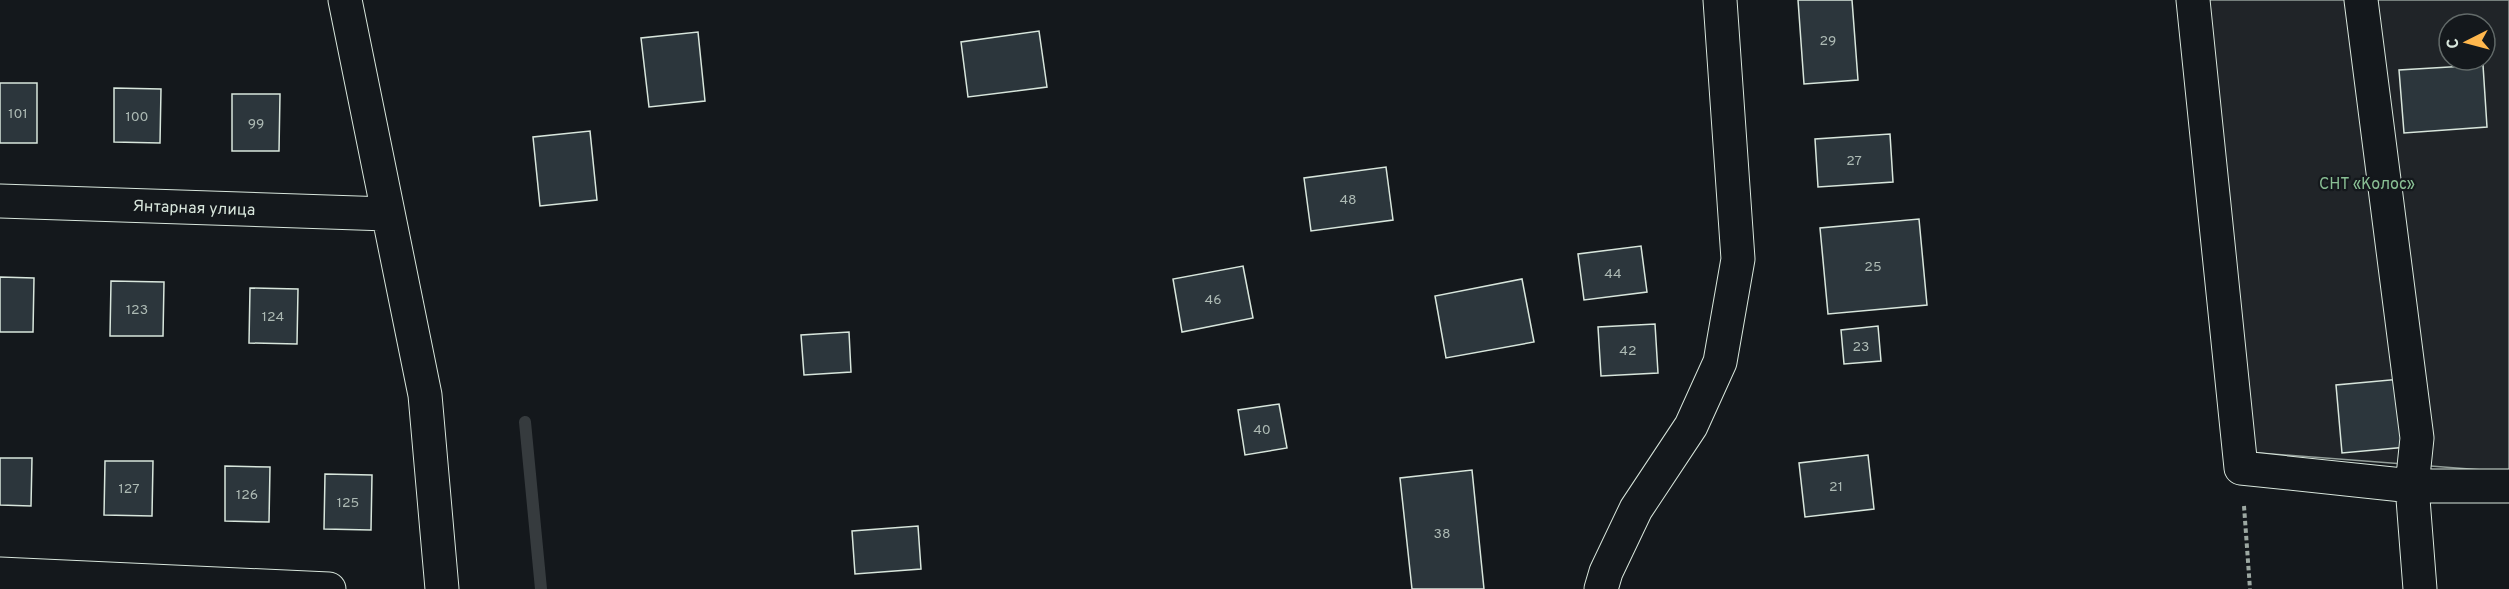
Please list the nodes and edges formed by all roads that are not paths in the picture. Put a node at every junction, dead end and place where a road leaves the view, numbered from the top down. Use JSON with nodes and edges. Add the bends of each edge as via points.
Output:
{"nodes":[{"id":1,"x":345,"y":0,"type":"edge"},
{"id":2,"x":1720,"y":0,"type":"edge"},
{"id":3,"x":2193,"y":0,"type":"edge"},
{"id":4,"x":2361,"y":0,"type":"edge"},
{"id":5,"x":0,"y":201,"type":"edge"},
{"id":6,"x":387,"y":214,"type":"junction"},
{"id":7,"x":2412,"y":486,"type":"junction"},
{"id":8,"x":2509,"y":486,"type":"edge"},
{"id":9,"x":0,"y":574,"type":"edge"},
{"id":10,"x":329,"y":589,"type":"edge"},
{"id":11,"x":442,"y":589,"type":"edge"},
{"id":12,"x":1601,"y":589,"type":"edge"},
{"id":13,"x":2420,"y":589,"type":"edge"}],
"edges":[{"from":1,"to":6,"type":"street"},
{"from":2,"to":12,"type":"street","via":[[1738,259],[1720,362],[1691,426],[1636,509]]},
{"from":3,"to":7,"type":"street","via":[[2241,468]]},
{"from":4,"to":7,"type":"street","via":[[2416,438]]},
{"from":5,"to":6,"type":"street","name":"Янтарная улица"},
{"from":6,"to":11,"type":"street","via":[[425,395]]},
{"from":7,"to":8,"type":"street"},
{"from":7,"to":13,"type":"street"},
{"from":9,"to":10,"type":"street"}]}
